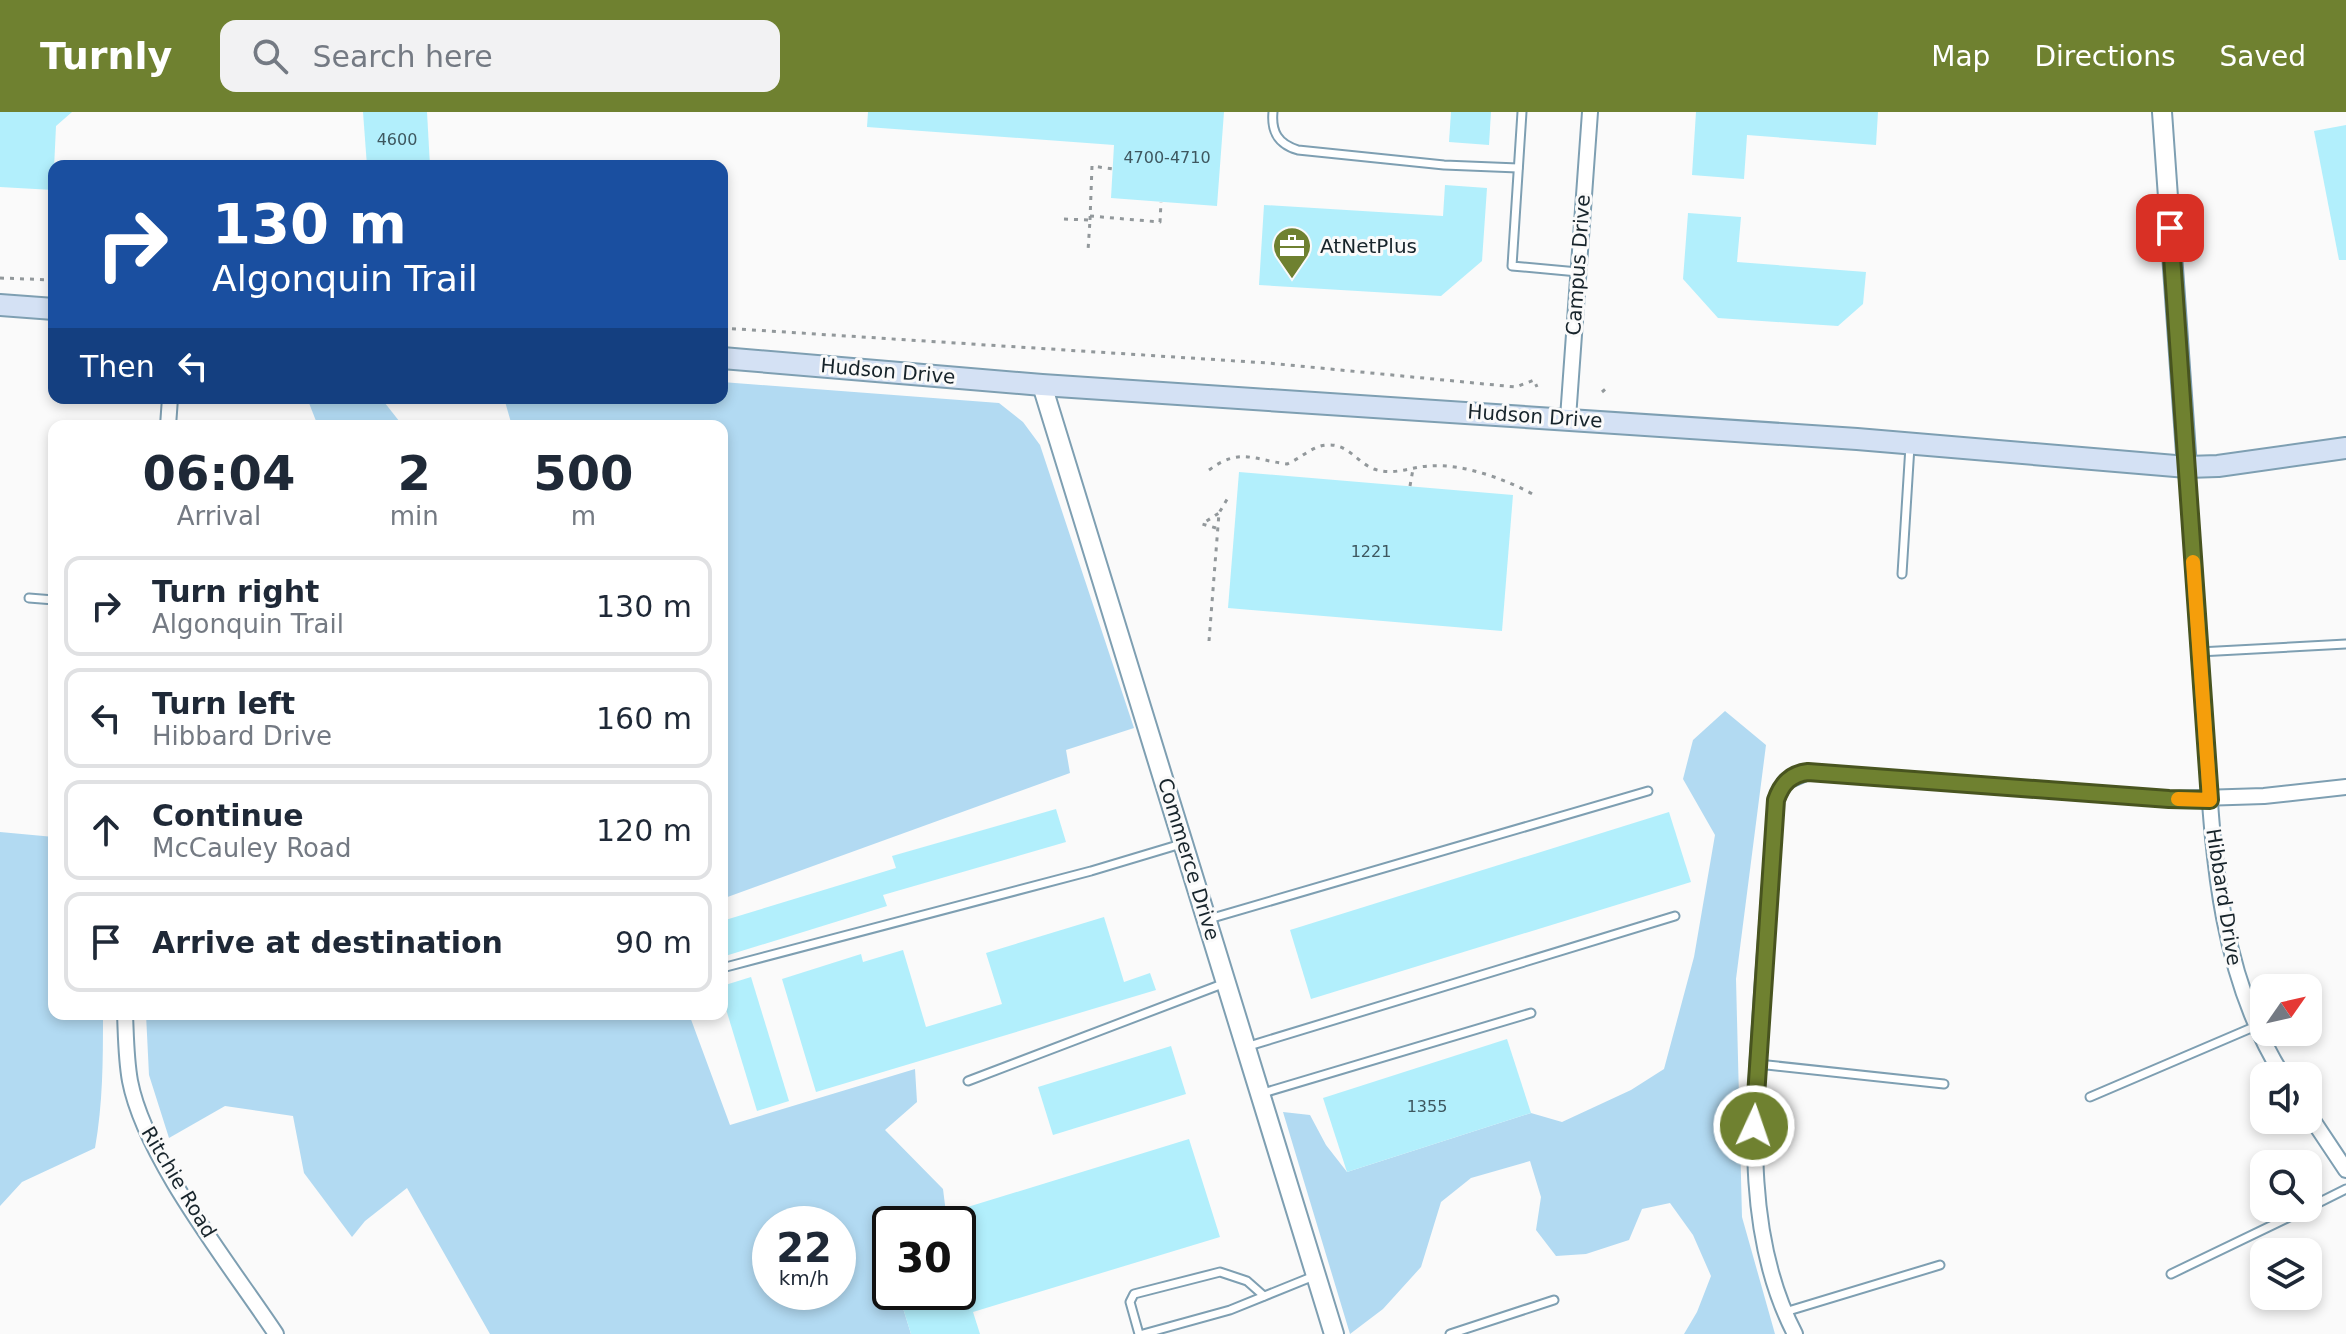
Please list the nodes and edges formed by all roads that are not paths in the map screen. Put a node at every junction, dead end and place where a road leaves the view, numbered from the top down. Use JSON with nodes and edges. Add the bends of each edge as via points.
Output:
{"nodes":[{"id":1,"x":1273,"y":112,"type":"edge"},
{"id":2,"x":1522,"y":112,"type":"edge"},
{"id":3,"x":1590,"y":112,"type":"edge"},
{"id":4,"x":2162,"y":112,"type":"edge"},
{"id":5,"x":1518,"y":168,"type":"junction"},
{"id":6,"x":1578,"y":272,"type":"junction"},
{"id":7,"x":0,"y":305,"type":"edge"},
{"id":8,"x":48,"y":309,"type":"edge"},
{"id":9,"x":728,"y":359,"type":"edge"},
{"id":10,"x":1042,"y":385,"type":"junction"},
{"id":11,"x":1568,"y":418,"type":"junction"},
{"id":12,"x":1910,"y":444,"type":"junction"},
{"id":13,"x":2346,"y":448,"type":"edge"},
{"id":14,"x":2187,"y":467,"type":"junction"},
{"id":15,"x":1902,"y":574,"type":"dead end"},
{"id":16,"x":29,"y":598,"type":"dead end"},
{"id":17,"x":48,"y":600,"type":"edge"},
{"id":18,"x":2346,"y":644,"type":"edge"},
{"id":19,"x":2199,"y":652,"type":"junction"},
{"id":20,"x":2346,"y":787,"type":"edge"},
{"id":21,"x":1648,"y":791,"type":"dead end"},
{"id":22,"x":2210,"y":800,"type":"junction"},
{"id":23,"x":1184,"y":843,"type":"junction"},
{"id":24,"x":1675,"y":916,"type":"dead end"},
{"id":25,"x":1207,"y":920,"type":"junction"},
{"id":26,"x":728,"y":966,"type":"edge"},
{"id":27,"x":1227,"y":982,"type":"junction"},
{"id":28,"x":2250,"y":1010,"type":"edge"},
{"id":29,"x":1531,"y":1013,"type":"dead end"},
{"id":30,"x":125,"y":1020,"type":"edge"},
{"id":31,"x":2250,"y":1029,"type":"edge"},
{"id":32,"x":1246,"y":1047,"type":"junction"},
{"id":33,"x":1758,"y":1064,"type":"junction"},
{"id":34,"x":968,"y":1081,"type":"dead end"},
{"id":35,"x":1944,"y":1084,"type":"dead end"},
{"id":36,"x":1261,"y":1093,"type":"junction"},
{"id":37,"x":2090,"y":1097,"type":"dead end"},
{"id":38,"x":2322,"y":1134,"type":"edge"},
{"id":39,"x":2346,"y":1170,"type":"edge"},
{"id":40,"x":2346,"y":1189,"type":"edge"},
{"id":41,"x":2322,"y":1201,"type":"edge"},
{"id":42,"x":2279,"y":1222,"type":"edge"},
{"id":43,"x":1940,"y":1265,"type":"dead end"},
{"id":44,"x":2171,"y":1274,"type":"dead end"},
{"id":45,"x":1316,"y":1276,"type":"junction"},
{"id":46,"x":1264,"y":1296,"type":"junction"},
{"id":47,"x":1554,"y":1300,"type":"dead end"},
{"id":48,"x":1785,"y":1312,"type":"junction"},
{"id":49,"x":276,"y":1334,"type":"edge"},
{"id":50,"x":1141,"y":1334,"type":"edge"},
{"id":51,"x":1333,"y":1334,"type":"edge"},
{"id":52,"x":1450,"y":1334,"type":"edge"},
{"id":53,"x":1795,"y":1334,"type":"edge"}],
"edges":[{"from":1,"to":5,"type":"lane","via":[[1277,138],[1298,150]]},
{"from":2,"to":5,"type":"lane"},
{"from":3,"to":6,"type":"street","name":"Campus Drive"},
{"from":4,"to":14,"type":"street"},
{"from":5,"to":6,"type":"lane","via":[[1512,266]]},
{"from":6,"to":11,"type":"street","name":"Campus Drive"},
{"from":7,"to":8,"type":"main road"},
{"from":9,"to":10,"type":"main road","name":"Hudson Drive"},
{"from":10,"to":11,"type":"main road","name":"Hudson Drive"},
{"from":10,"to":23,"type":"street","name":"Commerce Drive"},
{"from":11,"to":12,"type":"main road","name":"Hudson Drive"},
{"from":12,"to":14,"type":"main road","name":"Hudson Drive"},
{"from":12,"to":15,"type":"lane"},
{"from":13,"to":14,"type":"main road","name":"Hudson Drive"},
{"from":14,"to":19,"type":"street","name":"Hibbard Drive"},
{"from":16,"to":17,"type":"lane"},
{"from":18,"to":19,"type":"lane"},
{"from":19,"to":22,"type":"street","name":"Hibbard Drive"},
{"from":20,"to":22,"type":"street"},
{"from":21,"to":25,"type":"lane"},
{"from":22,"to":28,"type":"street","name":"Hibbard Drive","via":[[2225,936]]},
{"from":22,"to":33,"type":"street","via":[[1808,772],[1785,782],[1776,806]]},
{"from":23,"to":25,"type":"street","name":"Commerce Drive"},
{"from":23,"to":26,"type":"lane"},
{"from":24,"to":32,"type":"lane"},
{"from":25,"to":27,"type":"street","name":"Commerce Drive"},
{"from":27,"to":32,"type":"street","name":"Commerce Drive"},
{"from":27,"to":34,"type":"lane"},
{"from":29,"to":36,"type":"lane"},
{"from":30,"to":49,"type":"street","name":"Ritchie Road","via":[[130,1082],[146,1129]]},
{"from":31,"to":37,"type":"lane"},
{"from":32,"to":36,"type":"street","name":"Commerce Drive"},
{"from":33,"to":35,"type":"lane"},
{"from":33,"to":48,"type":"street","via":[[1754,1141],[1760,1208]]},
{"from":36,"to":45,"type":"street","name":"Commerce Drive"},
{"from":38,"to":39,"type":"street"},
{"from":40,"to":41,"type":"lane"},
{"from":42,"to":44,"type":"lane"},
{"from":43,"to":48,"type":"lane"},
{"from":45,"to":46,"type":"lane"},
{"from":45,"to":51,"type":"street","name":"Commerce Drive"},
{"from":46,"to":50,"type":"lane"},
{"from":46,"to":50,"type":"lane","via":[[1247,1281],[1220,1272],[1134,1294],[1130,1302]]},
{"from":47,"to":52,"type":"lane"},
{"from":48,"to":53,"type":"street"}]}
